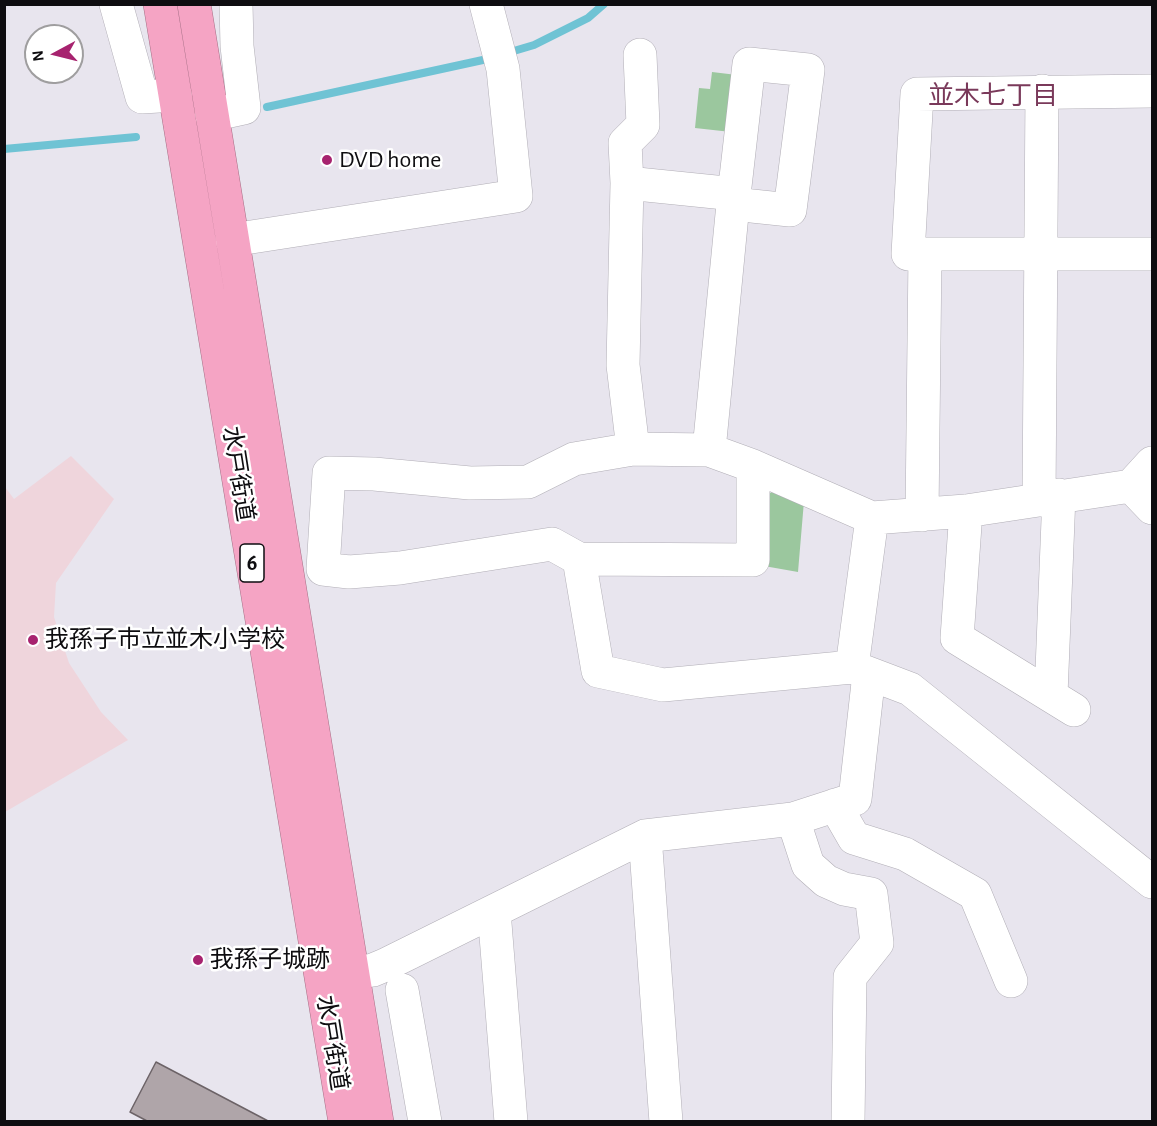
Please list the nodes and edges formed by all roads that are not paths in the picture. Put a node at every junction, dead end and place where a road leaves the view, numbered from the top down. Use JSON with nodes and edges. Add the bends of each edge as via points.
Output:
{"nodes":[{"id":1,"x":116,"y":4,"type":"edge"},
{"id":2,"x":160,"y":4,"type":"edge"},
{"id":3,"x":194,"y":4,"type":"edge"},
{"id":4,"x":236,"y":4,"type":"edge"},
{"id":5,"x":490,"y":20,"type":"edge"},
{"id":6,"x":640,"y":55,"type":"dead end"},
{"id":7,"x":1042,"y":91,"type":"junction"},
{"id":8,"x":1152,"y":91,"type":"edge"},
{"id":9,"x":175,"y":95,"type":"junction"},
{"id":10,"x":212,"y":115,"type":"junction"},
{"id":11,"x":627,"y":183,"type":"junction"},
{"id":12,"x":232,"y":240,"type":"junction"},
{"id":13,"x":925,"y":254,"type":"junction"},
{"id":14,"x":1041,"y":254,"type":"junction"},
{"id":15,"x":1152,"y":254,"type":"edge"},
{"id":16,"x":633,"y":449,"type":"junction"},
{"id":17,"x":709,"y":450,"type":"junction"},
{"id":18,"x":753,"y":466,"type":"junction"},
{"id":19,"x":1145,"y":486,"type":"edge"},
{"id":20,"x":1049,"y":497,"type":"junction"},
{"id":21,"x":966,"y":510,"type":"junction"},
{"id":22,"x":922,"y":515,"type":"junction"},
{"id":23,"x":872,"y":518,"type":"junction"},
{"id":24,"x":579,"y":559,"type":"junction"},
{"id":25,"x":323,"y":569,"type":"junction"},
{"id":26,"x":286,"y":570,"type":"junction"},
{"id":27,"x":860,"y":671,"type":"junction"},
{"id":28,"x":835,"y":806,"type":"junction"},
{"id":29,"x":793,"y":819,"type":"junction"},
{"id":30,"x":645,"y":836,"type":"junction"},
{"id":31,"x":1152,"y":882,"type":"edge"},
{"id":32,"x":494,"y":911,"type":"junction"},
{"id":33,"x":354,"y":973,"type":"junction"},
{"id":34,"x":321,"y":977,"type":"junction"},
{"id":35,"x":1011,"y":981,"type":"dead end"},
{"id":36,"x":402,"y":990,"type":"dead end"},
{"id":37,"x":345,"y":1122,"type":"edge"},
{"id":38,"x":377,"y":1122,"type":"edge"},
{"id":39,"x":426,"y":1122,"type":"edge"},
{"id":40,"x":511,"y":1122,"type":"edge"},
{"id":41,"x":666,"y":1122,"type":"edge"},
{"id":42,"x":848,"y":1122,"type":"edge"}],
"edges":[{"from":1,"to":9,"type":"street","via":[[141,97]]},
{"from":2,"to":9,"type":"highway","name":"水戸街道","number":"6"},
{"from":3,"to":10,"type":"highway","name":"水戸街道","number":"6"},
{"from":4,"to":10,"type":"street","via":[[244,108]]},
{"from":5,"to":12,"type":"street","via":[[503,69],[516,196]]},
{"from":6,"to":11,"type":"street","via":[[643,125],[625,143]]},
{"from":7,"to":8,"type":"street"},
{"from":7,"to":13,"type":"street","via":[[917,94],[908,254]]},
{"from":7,"to":14,"type":"street"},
{"from":9,"to":34,"type":"highway","name":"水戸街道","number":"6"},
{"from":10,"to":12,"type":"highway","name":"水戸街道","number":"6"},
{"from":11,"to":16,"type":"street","via":[[623,365]]},
{"from":11,"to":17,"type":"street","via":[[734,199]]},
{"from":12,"to":26,"type":"highway","name":"水戸街道","number":"6"},
{"from":13,"to":14,"type":"street"},
{"from":13,"to":22,"type":"street"},
{"from":14,"to":15,"type":"street"},
{"from":14,"to":20,"type":"street"},
{"from":16,"to":17,"type":"street"},
{"from":16,"to":25,"type":"street","via":[[574,459],[528,482],[470,483],[329,473]]},
{"from":17,"to":18,"type":"street"},
{"from":18,"to":23,"type":"street"},
{"from":18,"to":24,"type":"street","via":[[753,560]]},
{"from":19,"to":20,"type":"street"},
{"from":20,"to":21,"type":"street"},
{"from":20,"to":21,"type":"street","via":[[1063,702],[957,638]]},
{"from":21,"to":22,"type":"street"},
{"from":22,"to":23,"type":"street"},
{"from":23,"to":27,"type":"street"},
{"from":24,"to":25,"type":"street","via":[[552,544],[400,568],[349,572]]},
{"from":24,"to":27,"type":"street","via":[[598,671],[663,685]]},
{"from":25,"to":26,"type":"street"},
{"from":26,"to":33,"type":"highway","name":"水戸街道","number":"6"},
{"from":27,"to":28,"type":"street","via":[[855,799]]},
{"from":27,"to":31,"type":"street","via":[[910,689]]},
{"from":28,"to":29,"type":"street"},
{"from":28,"to":35,"type":"street","via":[[855,838],[905,854],[975,894]]},
{"from":29,"to":30,"type":"street"},
{"from":29,"to":42,"type":"street","via":[[808,865],[844,890],[871,894],[877,943],[850,977]]},
{"from":30,"to":32,"type":"street"},
{"from":30,"to":41,"type":"street"},
{"from":32,"to":33,"type":"street","via":[[385,965]]},
{"from":32,"to":40,"type":"street"},
{"from":33,"to":34,"type":"street"},
{"from":33,"to":38,"type":"highway","name":"水戸街道","number":"6"},
{"from":34,"to":37,"type":"highway","name":"水戸街道","number":"6"},
{"from":36,"to":39,"type":"street"}]}
